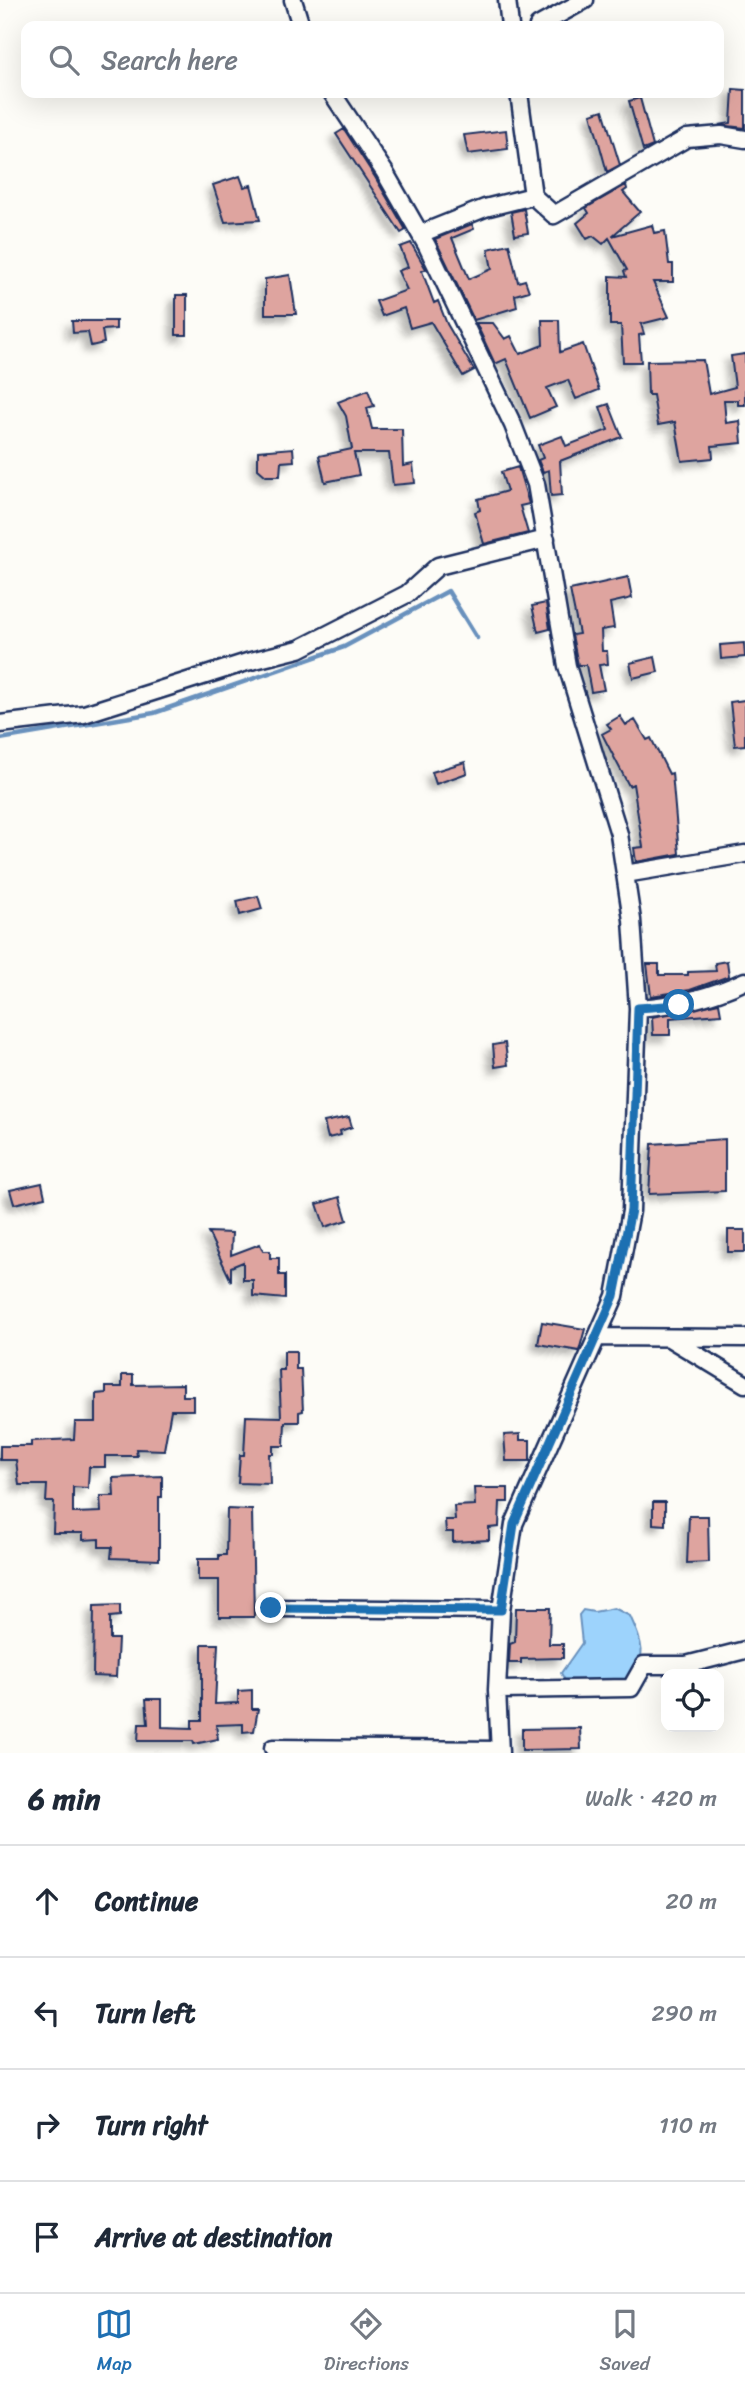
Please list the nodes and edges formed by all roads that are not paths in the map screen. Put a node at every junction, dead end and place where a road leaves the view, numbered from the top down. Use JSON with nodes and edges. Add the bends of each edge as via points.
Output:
{"nodes":[{"id":1,"x":293,"y":0,"type":"edge"},
{"id":2,"x":507,"y":0,"type":"edge"},
{"id":3,"x":585,"y":0,"type":"edge"},
{"id":4,"x":299,"y":21,"type":"edge"},
{"id":5,"x":509,"y":21,"type":"edge"},
{"id":6,"x":547,"y":21,"type":"edge"},
{"id":7,"x":335,"y":98,"type":"edge"},
{"id":8,"x":520,"y":98,"type":"edge"},
{"id":9,"x":745,"y":139,"type":"edge"},
{"id":10,"x":533,"y":196,"type":"junction"},
{"id":11,"x":420,"y":234,"type":"junction"},
{"id":12,"x":545,"y":540,"type":"junction"},
{"id":13,"x":0,"y":724,"type":"edge"},
{"id":14,"x":745,"y":854,"type":"edge"},
{"id":15,"x":625,"y":874,"type":"junction"},
{"id":16,"x":745,"y":981,"type":"edge"},
{"id":17,"x":638,"y":1008,"type":"junction"},
{"id":18,"x":598,"y":1337,"type":"junction"},
{"id":19,"x":668,"y":1337,"type":"junction"},
{"id":20,"x":745,"y":1338,"type":"edge"},
{"id":21,"x":745,"y":1384,"type":"edge"},
{"id":22,"x":271,"y":1608,"type":"dead end"},
{"id":23,"x":501,"y":1610,"type":"junction"},
{"id":24,"x":745,"y":1650,"type":"edge"},
{"id":25,"x":497,"y":1690,"type":"junction"},
{"id":26,"x":274,"y":1748,"type":"dead end"},
{"id":27,"x":500,"y":1751,"type":"edge"}],
"edges":[{"from":1,"to":4,"type":"street"},
{"from":2,"to":5,"type":"street"},
{"from":3,"to":6,"type":"street"},
{"from":7,"to":11,"type":"street"},
{"from":8,"to":10,"type":"street"},
{"from":9,"to":10,"type":"street","via":[[721,135],[687,138],[554,215]]},
{"from":10,"to":11,"type":"street","via":[[485,208]]},
{"from":11,"to":12,"type":"street","via":[[513,425],[536,484]]},
{"from":12,"to":13,"type":"street","via":[[438,566],[407,594],[299,649],[84,714]]},
{"from":12,"to":15,"type":"street","via":[[567,666],[619,834]]},
{"from":14,"to":15,"type":"street"},
{"from":15,"to":17,"type":"street"},
{"from":16,"to":17,"type":"street","via":[[717,995],[679,1005]]},
{"from":17,"to":18,"type":"street","via":[[631,1210],[614,1296]]},
{"from":18,"to":19,"type":"street"},
{"from":18,"to":23,"type":"street","via":[[514,1524]]},
{"from":19,"to":20,"type":"street"},
{"from":19,"to":21,"type":"street"},
{"from":22,"to":23,"type":"street"},
{"from":23,"to":25,"type":"street"},
{"from":24,"to":25,"type":"street","via":[[686,1665],[645,1665],[631,1688]]},
{"from":25,"to":27,"type":"street"},
{"from":26,"to":27,"type":"street"}]}
